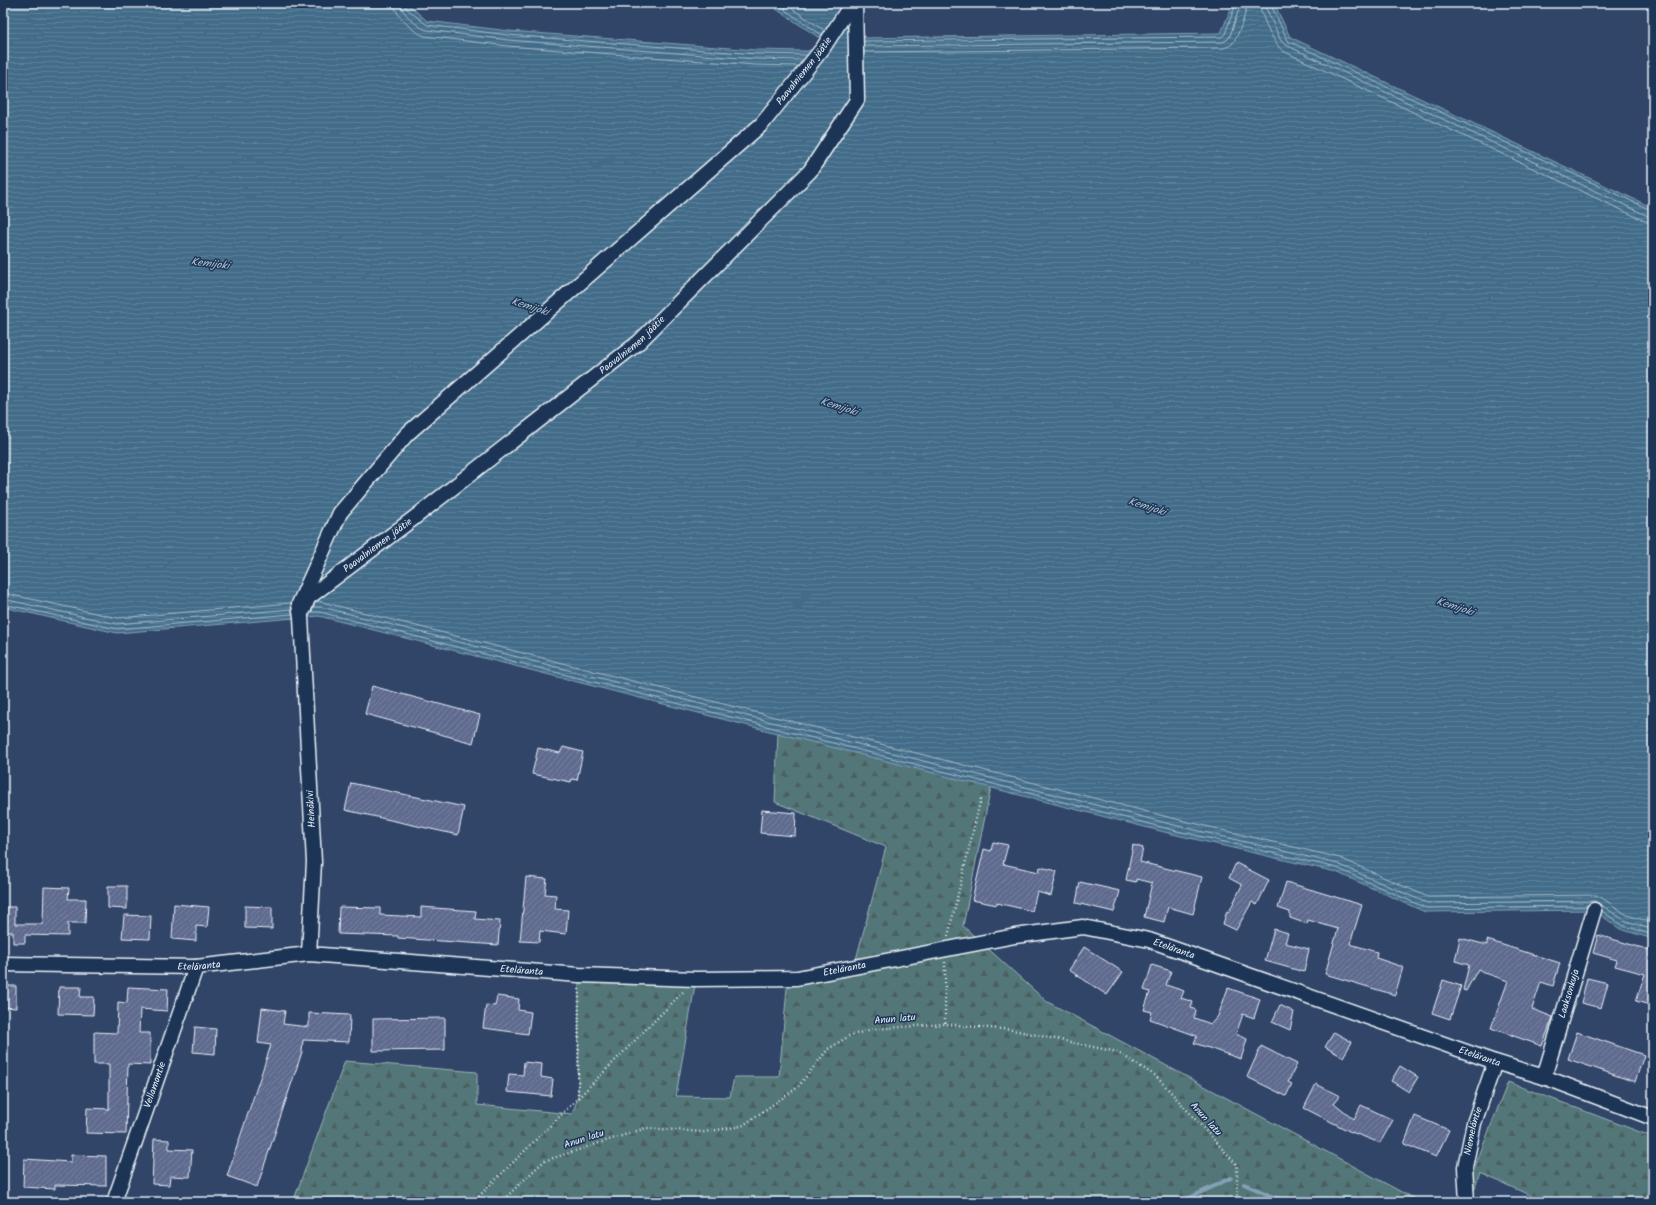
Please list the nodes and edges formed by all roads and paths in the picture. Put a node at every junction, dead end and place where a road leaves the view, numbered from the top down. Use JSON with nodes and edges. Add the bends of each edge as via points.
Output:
{"nodes":[{"id":1,"x":853,"y":3,"type":"edge"},
{"id":2,"x":301,"y":617,"type":"junction"},
{"id":3,"x":303,"y":664,"type":"joint"},
{"id":4,"x":980,"y":798,"type":"dead end"},
{"id":5,"x":1594,"y":910,"type":"dead end"},
{"id":6,"x":945,"y":950,"type":"junction"},
{"id":7,"x":309,"y":954,"type":"junction"},
{"id":8,"x":3,"y":964,"type":"edge"},
{"id":9,"x":196,"y":967,"type":"junction"},
{"id":10,"x":579,"y":975,"type":"junction"},
{"id":11,"x":696,"y":979,"type":"junction"},
{"id":12,"x":945,"y":1024,"type":"junction"},
{"id":13,"x":1495,"y":1062,"type":"junction"},
{"id":14,"x":1544,"y":1077,"type":"junction"},
{"id":15,"x":578,"y":1098,"type":"junction"},
{"id":16,"x":1653,"y":1118,"type":"edge"},
{"id":17,"x":114,"y":1202,"type":"edge"},
{"id":18,"x":472,"y":1202,"type":"edge"},
{"id":19,"x":501,"y":1202,"type":"edge"},
{"id":20,"x":1234,"y":1202,"type":"edge"},
{"id":21,"x":1467,"y":1202,"type":"edge"}],
"edges":[{"from":1,"to":2,"type":"street","name":"Paavalniemen jäätie","via":[[823,48],[762,124],[407,434],[340,513],[299,604]]},
{"from":1,"to":2,"type":"street","name":"Paavalniemen jäätie","via":[[857,100],[810,171],[639,342],[308,598]]},
{"from":2,"to":3,"type":"street","name":"Paavalniemen jäätie"},
{"from":3,"to":7,"type":"street","name":"Heinäkivi","via":[[314,862]]},
{"from":4,"to":6,"type":"path"},
{"from":5,"to":14,"type":"street","name":"Laaksonkuja"},
{"from":6,"to":11,"type":"street","name":"Eteläranta","via":[[797,978]]},
{"from":6,"to":12,"type":"path"},
{"from":6,"to":13,"type":"street","name":"Eteläranta","via":[[1084,926],[1141,938]]},
{"from":7,"to":9,"type":"street","name":"Eteläranta"},
{"from":7,"to":10,"type":"street","name":"Eteläranta"},
{"from":8,"to":9,"type":"street","name":"Eteläranta"},
{"from":9,"to":17,"type":"street","name":"Vellamontie"},
{"from":10,"to":11,"type":"street","name":"Eteläranta"},
{"from":10,"to":15,"type":"path"},
{"from":11,"to":15,"type":"path"},
{"from":12,"to":19,"type":"path","name":"Anun latu","via":[[872,1029],[849,1036],[828,1049],[797,1088],[742,1126],[704,1132],[646,1128],[544,1161]]},
{"from":12,"to":20,"type":"path","name":"Anun latu","via":[[1013,1030],[1117,1052],[1156,1076],[1237,1165],[1237,1198]]},
{"from":13,"to":14,"type":"street","name":"Eteläranta"},
{"from":13,"to":21,"type":"street","name":"Niemeläntie","via":[[1472,1130],[1465,1167]]},
{"from":14,"to":16,"type":"street","name":"Eteläranta"},
{"from":15,"to":18,"type":"path"}]}
